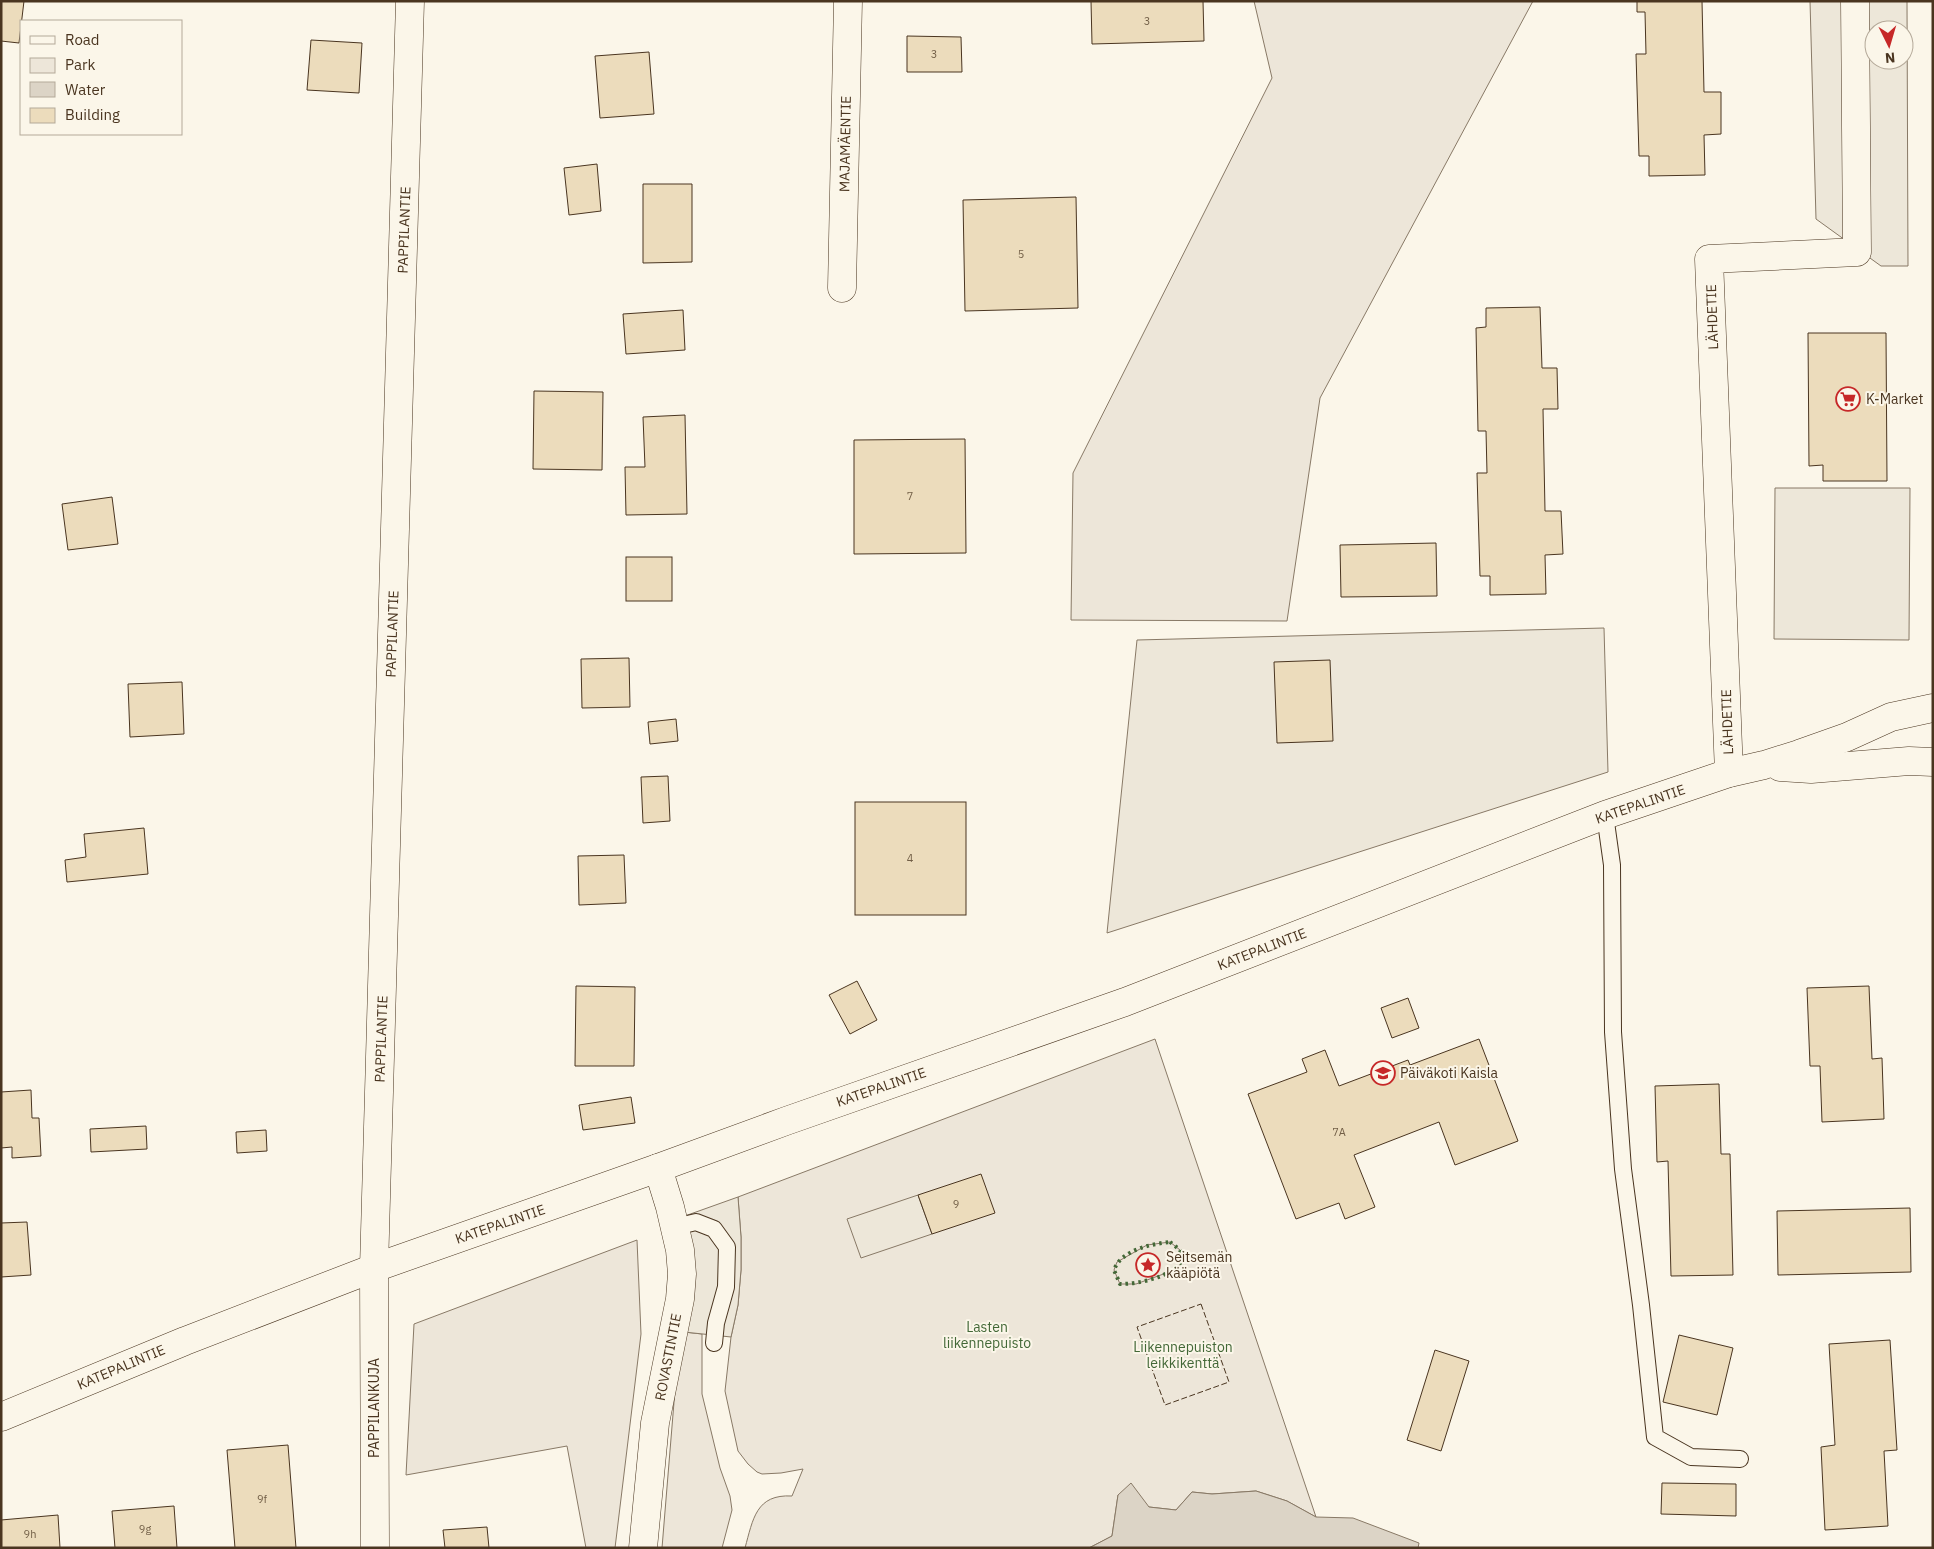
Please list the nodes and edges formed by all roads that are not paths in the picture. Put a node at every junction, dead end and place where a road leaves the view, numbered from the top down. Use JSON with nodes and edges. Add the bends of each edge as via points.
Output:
{"nodes":[{"id":1,"x":410,"y":1,"type":"edge"},
{"id":2,"x":848,"y":1,"type":"edge"},
{"id":3,"x":1855,"y":1,"type":"edge"},
{"id":4,"x":842,"y":288,"type":"dead end"},
{"id":5,"x":1933,"y":708,"type":"edge"},
{"id":6,"x":1933,"y":762,"type":"edge"},
{"id":7,"x":1764,"y":766,"type":"junction"},
{"id":8,"x":1729,"y":774,"type":"junction"},
{"id":9,"x":1605,"y":815,"type":"junction"},
{"id":10,"x":658,"y":1168,"type":"junction"},
{"id":11,"x":675,"y":1227,"type":"junction"},
{"id":12,"x":374,"y":1268,"type":"junction"},
{"id":13,"x":714,"y":1343,"type":"dead end"},
{"id":14,"x":1,"y":1417,"type":"edge"},
{"id":15,"x":1740,"y":1459,"type":"dead end"},
{"id":16,"x":375,"y":1548,"type":"edge"},
{"id":17,"x":643,"y":1548,"type":"edge"}],
"edges":[{"from":1,"to":12,"type":"street","name":"PAPPILANTIE"},
{"from":2,"to":4,"type":"street","name":"MAJAMÄENTIE"},
{"from":3,"to":8,"type":"street","name":"LÄHDETIE","via":[[1857,252],[1709,259]]},
{"from":5,"to":7,"type":"street","name":"KATEPALINTIE","via":[[1891,716],[1847,737]]},
{"from":6,"to":7,"type":"street","name":"KATEPALINTIE","via":[[1811,769]]},
{"from":7,"to":8,"type":"street","name":"KATEPALINTIE"},
{"from":8,"to":9,"type":"street","name":"KATEPALINTIE"},
{"from":9,"to":10,"type":"street","name":"KATEPALINTIE","via":[[1125,1002]]},
{"from":9,"to":15,"type":"lane","via":[[1612,865],[1613,1032],[1623,1169],[1655,1437],[1691,1457]]},
{"from":10,"to":11,"type":"street","name":"ROVASTINTIE"},
{"from":10,"to":12,"type":"street","name":"KATEPALINTIE"},
{"from":11,"to":13,"type":"lane","via":[[696,1222],[714,1228],[726,1247],[726,1287]]},
{"from":11,"to":17,"type":"street","name":"ROVASTINTIE","via":[[682,1274],[680,1298],[655,1423]]},
{"from":12,"to":14,"type":"street","name":"KATEPALINTIE","via":[[184,1341]]},
{"from":12,"to":16,"type":"street","name":"PAPPILANKUJA"}]}
